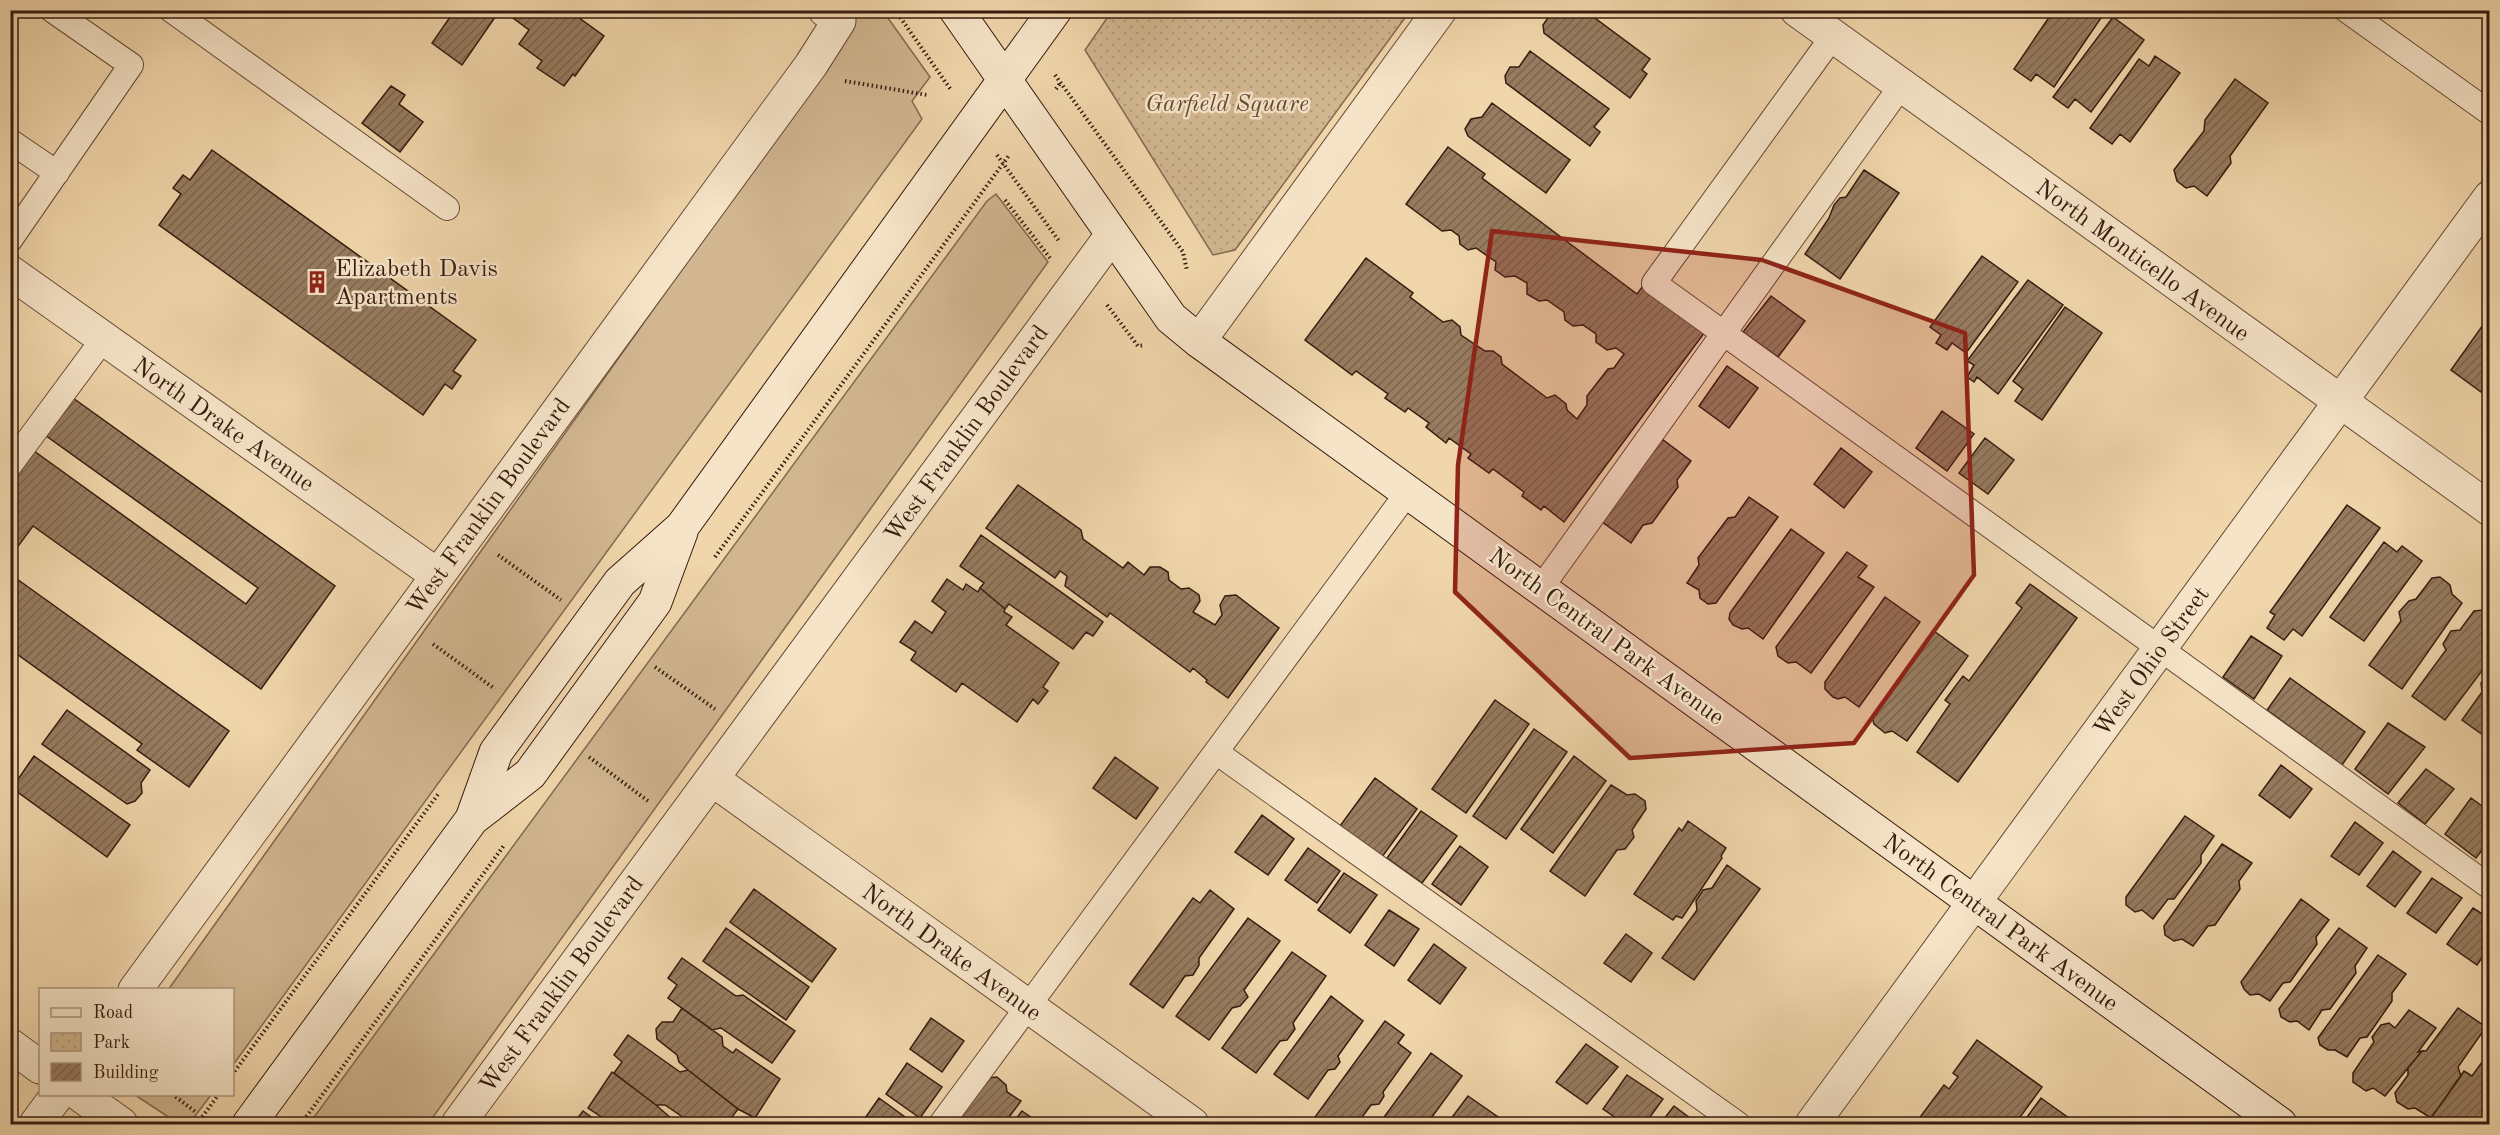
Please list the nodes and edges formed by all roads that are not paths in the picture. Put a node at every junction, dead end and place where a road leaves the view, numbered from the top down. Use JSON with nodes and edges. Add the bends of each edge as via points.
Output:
{"nodes":[{"id":1,"x":52,"y":10,"type":"edge"},
{"id":2,"x":171,"y":10,"type":"edge"},
{"id":3,"x":956,"y":10,"type":"edge"},
{"id":4,"x":1054,"y":10,"type":"edge"},
{"id":5,"x":1440,"y":10,"type":"edge"},
{"id":6,"x":1797,"y":10,"type":"edge"},
{"id":7,"x":2346,"y":10,"type":"edge"},
{"id":8,"x":832,"y":16,"type":"edge"},
{"id":9,"x":1833,"y":36,"type":"junction"},
{"id":10,"x":1004,"y":80,"type":"junction"},
{"id":11,"x":1901,"y":86,"type":"junction"},
{"id":12,"x":2490,"y":113,"type":"edge"},
{"id":13,"x":10,"y":141,"type":"edge"},
{"id":14,"x":57,"y":173,"type":"junction"},
{"id":15,"x":2490,"y":197,"type":"edge"},
{"id":16,"x":447,"y":208,"type":"dead end"},
{"id":17,"x":1112,"y":235,"type":"junction"},
{"id":18,"x":10,"y":240,"type":"edge"},
{"id":19,"x":10,"y":272,"type":"edge"},
{"id":20,"x":1723,"y":333,"type":"junction"},
{"id":21,"x":104,"y":339,"type":"junction"},
{"id":22,"x":1199,"y":341,"type":"junction"},
{"id":23,"x":2340,"y":402,"type":"junction"},
{"id":24,"x":10,"y":465,"type":"edge"},
{"id":25,"x":1407,"y":492,"type":"junction"},
{"id":26,"x":2490,"y":509,"type":"edge"},
{"id":27,"x":437,"y":576,"type":"junction"},
{"id":28,"x":1541,"y":588,"type":"junction"},
{"id":29,"x":2160,"y":649,"type":"junction"},
{"id":30,"x":1216,"y":752,"type":"junction"},
{"id":31,"x":712,"y":779,"type":"junction"},
{"id":32,"x":2490,"y":887,"type":"edge"},
{"id":33,"x":1975,"y":903,"type":"junction"},
{"id":34,"x":136,"y":988,"type":"edge"},
{"id":35,"x":1028,"y":1007,"type":"junction"},
{"id":36,"x":10,"y":1045,"type":"edge"},
{"id":37,"x":39,"y":1066,"type":"edge"},
{"id":38,"x":57,"y":1096,"type":"edge"},
{"id":39,"x":81,"y":1096,"type":"edge"},
{"id":40,"x":36,"y":1125,"type":"edge"},
{"id":41,"x":121,"y":1125,"type":"edge"},
{"id":42,"x":249,"y":1125,"type":"edge"},
{"id":43,"x":458,"y":1125,"type":"edge"},
{"id":44,"x":940,"y":1125,"type":"edge"},
{"id":45,"x":1192,"y":1125,"type":"edge"},
{"id":46,"x":1738,"y":1125,"type":"edge"},
{"id":47,"x":1812,"y":1125,"type":"edge"},
{"id":48,"x":2280,"y":1125,"type":"edge"}],
"edges":[{"from":1,"to":14,"type":"lane","via":[[131,65]]},
{"from":2,"to":16,"type":"lane"},
{"from":3,"to":10,"type":"street","name":"North Central Park Avenue"},
{"from":4,"to":10,"type":"street"},
{"from":5,"to":22,"type":"street"},
{"from":6,"to":9,"type":"street","name":"North Monticello Avenue"},
{"from":7,"to":12,"type":"lane"},
{"from":8,"to":27,"type":"street","name":"West Franklin Boulevard","via":[[811,65]]},
{"from":9,"to":11,"type":"street","name":"North Monticello Avenue"},
{"from":9,"to":20,"type":"lane","via":[[1654,283]]},
{"from":10,"to":17,"type":"street","name":"North Central Park Avenue"},
{"from":10,"to":42,"type":"street","via":[[682,527],[649,611],[530,774],[472,819]]},
{"from":11,"to":20,"type":"lane"},
{"from":11,"to":23,"type":"street","name":"North Monticello Avenue"},
{"from":13,"to":14,"type":"lane"},
{"from":14,"to":18,"type":"lane"},
{"from":15,"to":23,"type":"street","name":"West Ohio Street"},
{"from":17,"to":22,"type":"street","name":"North Central Park Avenue","via":[[1171,318]]},
{"from":17,"to":31,"type":"street","name":"West Franklin Boulevard"},
{"from":19,"to":21,"type":"street","name":"North Drake Avenue"},
{"from":20,"to":28,"type":"lane"},
{"from":20,"to":29,"type":"lane"},
{"from":21,"to":24,"type":"lane"},
{"from":21,"to":27,"type":"street","name":"North Drake Avenue"},
{"from":22,"to":25,"type":"street","name":"North Central Park Avenue"},
{"from":23,"to":26,"type":"street","name":"North Monticello Avenue"},
{"from":23,"to":29,"type":"street","name":"West Ohio Street"},
{"from":25,"to":28,"type":"street","name":"North Central Park Avenue"},
{"from":25,"to":30,"type":"lane"},
{"from":27,"to":34,"type":"street","name":"West Franklin Boulevard"},
{"from":28,"to":33,"type":"street","name":"North Central Park Avenue"},
{"from":29,"to":32,"type":"lane"},
{"from":29,"to":33,"type":"street","name":"West Ohio Street"},
{"from":30,"to":35,"type":"lane"},
{"from":30,"to":46,"type":"lane"},
{"from":31,"to":35,"type":"street","name":"North Drake Avenue"},
{"from":31,"to":43,"type":"street","name":"West Franklin Boulevard"},
{"from":33,"to":47,"type":"street","name":"West Ohio Street"},
{"from":33,"to":48,"type":"street","name":"North Central Park Avenue"},
{"from":35,"to":44,"type":"lane"},
{"from":35,"to":45,"type":"street","name":"North Drake Avenue"},
{"from":36,"to":37,"type":"street"},
{"from":38,"to":40,"type":"street"},
{"from":39,"to":41,"type":"street"}]}
